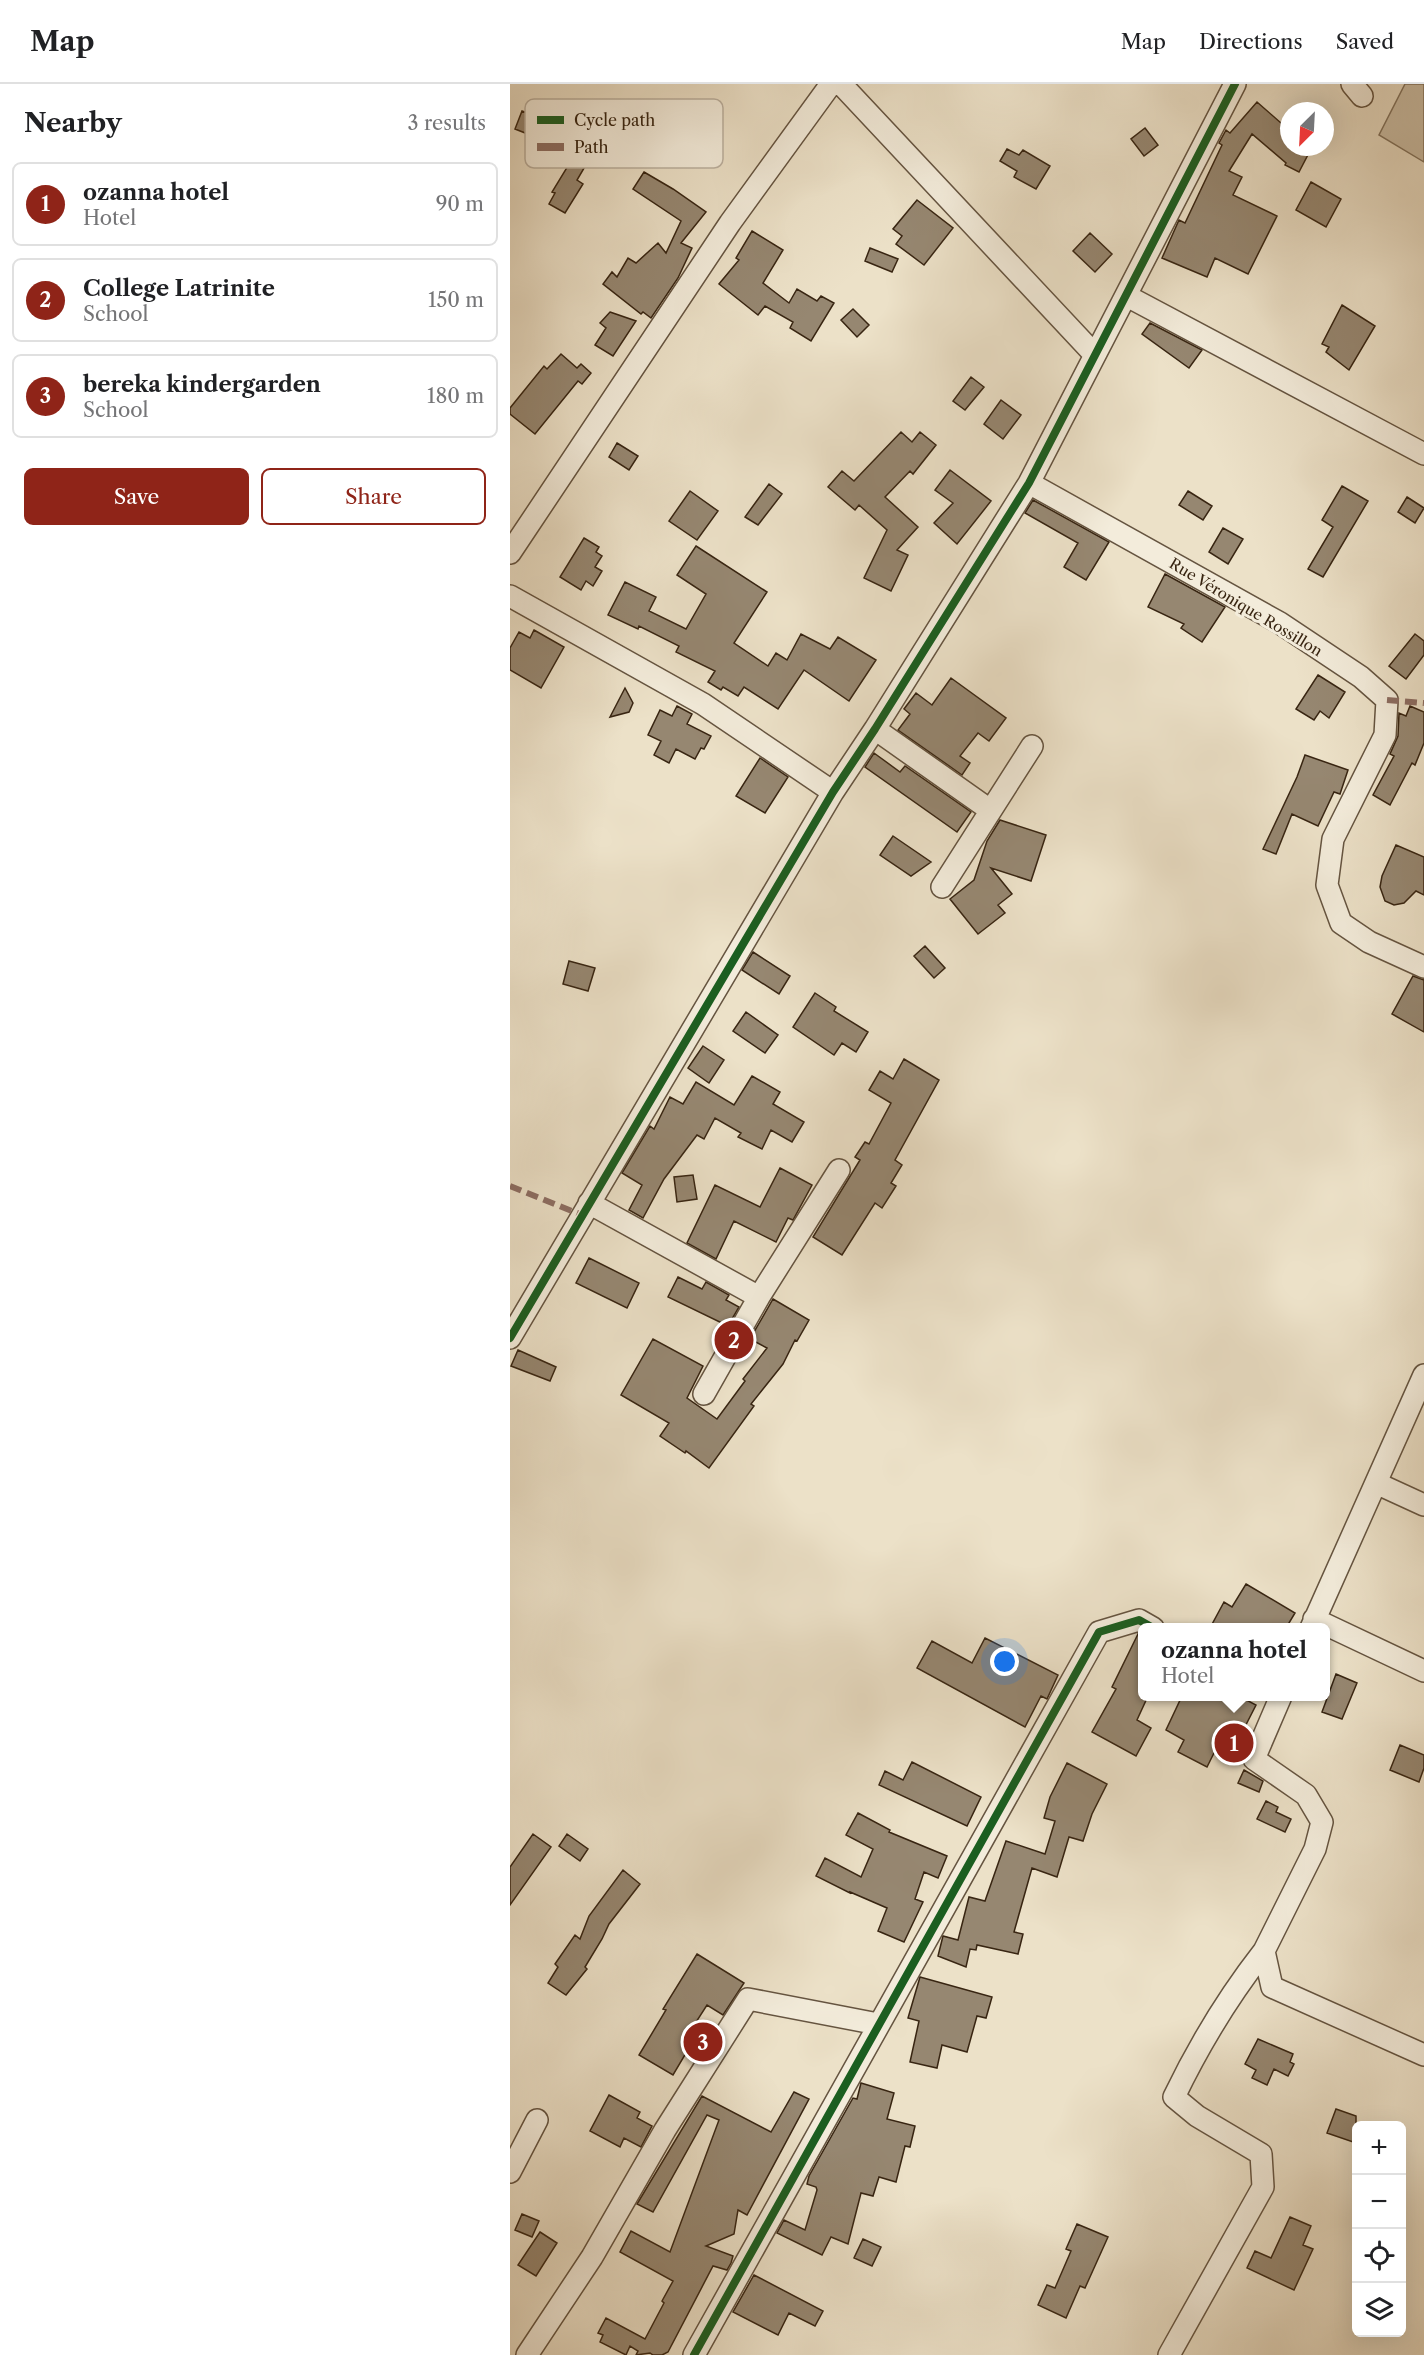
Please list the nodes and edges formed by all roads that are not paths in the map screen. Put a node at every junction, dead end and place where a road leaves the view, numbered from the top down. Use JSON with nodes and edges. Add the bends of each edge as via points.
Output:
{"nodes":[{"id":1,"x":831,"y":84,"type":"edge"},
{"id":2,"x":841,"y":84,"type":"edge"},
{"id":3,"x":1235,"y":84,"type":"edge"},
{"id":4,"x":1127,"y":296,"type":"junction"},
{"id":5,"x":1095,"y":355,"type":"junction"},
{"id":6,"x":1424,"y":454,"type":"edge"},
{"id":7,"x":1029,"y":483,"type":"junction"},
{"id":8,"x":510,"y":553,"type":"edge"},
{"id":9,"x":510,"y":596,"type":"edge"},
{"id":10,"x":875,"y":729,"type":"junction"},
{"id":11,"x":1032,"y":746,"type":"dead end"},
{"id":12,"x":833,"y":792,"type":"junction"},
{"id":13,"x":990,"y":810,"type":"junction"},
{"id":14,"x":942,"y":887,"type":"dead end"},
{"id":15,"x":1424,"y":967,"type":"edge"},
{"id":16,"x":839,"y":1170,"type":"dead end"},
{"id":17,"x":589,"y":1203,"type":"junction"},
{"id":18,"x":759,"y":1297,"type":"junction"},
{"id":19,"x":510,"y":1338,"type":"edge"},
{"id":20,"x":1424,"y":1375,"type":"edge"},
{"id":21,"x":704,"y":1394,"type":"dead end"},
{"id":22,"x":1376,"y":1483,"type":"junction"},
{"id":23,"x":1424,"y":1505,"type":"edge"},
{"id":24,"x":1144,"y":1623,"type":"edge"},
{"id":25,"x":1312,"y":1623,"type":"edge"},
{"id":26,"x":1330,"y":1631,"type":"edge"},
{"id":27,"x":1424,"y":1671,"type":"edge"},
{"id":28,"x":1277,"y":1701,"type":"edge"},
{"id":29,"x":1264,"y":1951,"type":"junction"},
{"id":30,"x":878,"y":2024,"type":"junction"},
{"id":31,"x":1424,"y":2055,"type":"edge"},
{"id":32,"x":537,"y":2120,"type":"dead end"},
{"id":33,"x":510,"y":2172,"type":"edge"},
{"id":34,"x":527,"y":2355,"type":"edge"},
{"id":35,"x":694,"y":2355,"type":"edge"},
{"id":36,"x":1168,"y":2355,"type":"edge"}],
"edges":[{"from":1,"to":8,"type":"street","via":[[730,223]]},
{"from":2,"to":5,"type":"street"},
{"from":3,"to":4,"type":"street"},
{"from":4,"to":5,"type":"street"},
{"from":4,"to":6,"type":"street"},
{"from":5,"to":7,"type":"street"},
{"from":7,"to":10,"type":"street"},
{"from":7,"to":15,"type":"street","name":"Rue Véronique Rossillon","via":[[1280,623],[1361,677],[1387,700],[1384,735],[1333,840],[1327,885],[1341,923],[1369,942]]},
{"from":9,"to":12,"type":"street","via":[[703,704]]},
{"from":10,"to":12,"type":"street"},
{"from":10,"to":13,"type":"street"},
{"from":11,"to":13,"type":"street"},
{"from":12,"to":17,"type":"street"},
{"from":13,"to":14,"type":"street"},
{"from":16,"to":18,"type":"street"},
{"from":17,"to":18,"type":"street"},
{"from":17,"to":19,"type":"street"},
{"from":18,"to":21,"type":"street"},
{"from":20,"to":22,"type":"street"},
{"from":22,"to":23,"type":"street"},
{"from":22,"to":25,"type":"street"},
{"from":24,"to":30,"type":"street","via":[[1139,1620],[1100,1632]]},
{"from":26,"to":27,"type":"street"},
{"from":28,"to":29,"type":"street","via":[[1254,1759],[1306,1795],[1322,1822],[1315,1849]]},
{"from":29,"to":31,"type":"street","via":[[1272,1987]]},
{"from":29,"to":36,"type":"street","via":[[1199,2045],[1174,2097],[1197,2116],[1261,2154],[1263,2187]]},
{"from":30,"to":34,"type":"street","via":[[748,1999],[665,2130],[592,2257]]},
{"from":30,"to":35,"type":"street"},
{"from":32,"to":33,"type":"street"}]}
